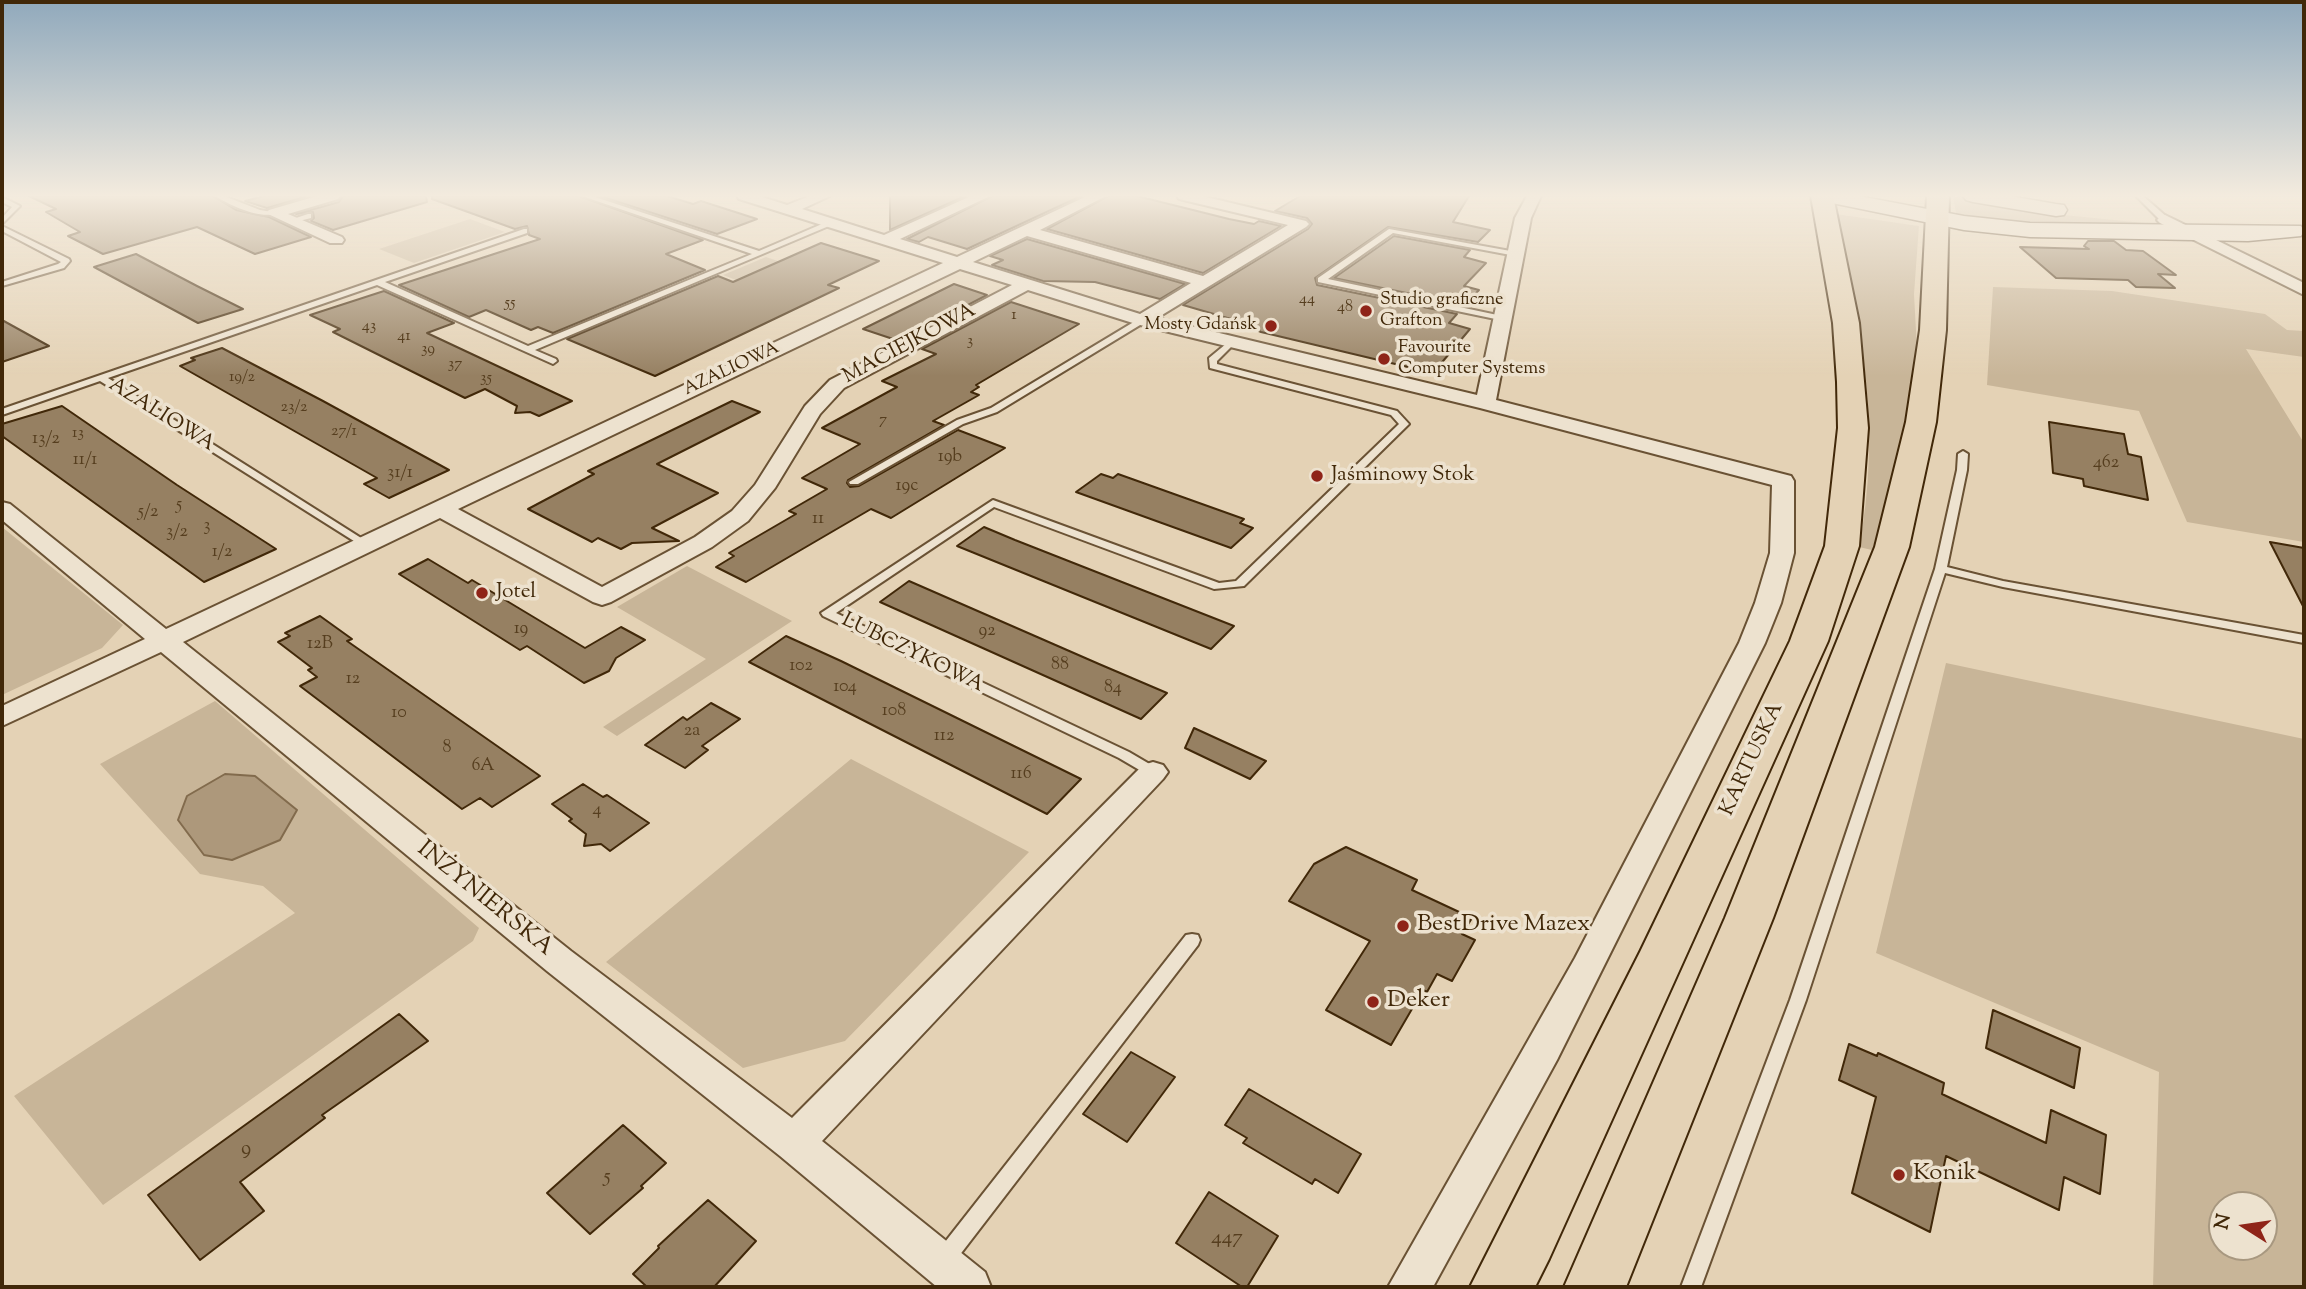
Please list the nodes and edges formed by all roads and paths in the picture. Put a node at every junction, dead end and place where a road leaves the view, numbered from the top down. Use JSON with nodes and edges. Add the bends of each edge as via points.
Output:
{"nodes":[{"id":1,"x":57,"y":256,"type":"edge"},
{"id":2,"x":452,"y":256,"type":"edge"},
{"id":3,"x":751,"y":256,"type":"edge"},
{"id":4,"x":936,"y":256,"type":"edge"},
{"id":5,"x":972,"y":256,"type":"edge"},
{"id":6,"x":1114,"y":256,"type":"edge"},
{"id":7,"x":1248,"y":256,"type":"edge"},
{"id":8,"x":1356,"y":256,"type":"edge"},
{"id":9,"x":1516,"y":256,"type":"edge"},
{"id":10,"x":1835,"y":256,"type":"edge"},
{"id":11,"x":1936,"y":256,"type":"edge"},
{"id":12,"x":2236,"y":256,"type":"edge"},
{"id":13,"x":957,"y":263,"type":"junction"},
{"id":14,"x":378,"y":282,"type":"junction"},
{"id":15,"x":1205,"y":282,"type":"junction"},
{"id":16,"x":2,"y":284,"type":"edge"},
{"id":17,"x":1026,"y":284,"type":"junction"},
{"id":18,"x":2304,"y":290,"type":"edge"},
{"id":19,"x":1502,"y":319,"type":"junction"},
{"id":20,"x":1142,"y":320,"type":"junction"},
{"id":21,"x":1232,"y":342,"type":"junction"},
{"id":22,"x":527,"y":349,"type":"junction"},
{"id":23,"x":553,"y":361,"type":"dead end"},
{"id":24,"x":100,"y":377,"type":"junction"},
{"id":25,"x":1485,"y":403,"type":"junction"},
{"id":26,"x":2,"y":412,"type":"edge"},
{"id":27,"x":1963,"y":454,"type":"dead end"},
{"id":28,"x":854,"y":482,"type":"dead end"},
{"id":29,"x":2,"y":509,"type":"edge"},
{"id":30,"x":440,"y":509,"type":"junction"},
{"id":31,"x":365,"y":545,"type":"junction"},
{"id":32,"x":1941,"y":569,"type":"junction"},
{"id":33,"x":2304,"y":639,"type":"edge"},
{"id":34,"x":166,"y":641,"type":"junction"},
{"id":35,"x":2,"y":717,"type":"edge"},
{"id":36,"x":1153,"y":772,"type":"joint"},
{"id":37,"x":1192,"y":940,"type":"dead end"},
{"id":38,"x":794,"y":1143,"type":"junction"},
{"id":39,"x":955,"y":1275,"type":"edge"},
{"id":40,"x":1409,"y":1287,"type":"edge"},
{"id":41,"x":1500,"y":1287,"type":"edge"},
{"id":42,"x":1595,"y":1287,"type":"edge"},
{"id":43,"x":1691,"y":1287,"type":"edge"}],
"edges":[{"from":1,"to":16,"type":"lane","via":[[66,261],[61,266]]},
{"from":2,"to":14,"type":"lane","name":"AZALIOWA"},
{"from":3,"to":22,"type":"lane"},
{"from":4,"to":13,"type":"street"},
{"from":5,"to":13,"type":"street","name":"AZALIOWA"},
{"from":6,"to":15,"type":"street"},
{"from":7,"to":15,"type":"street"},
{"from":8,"to":19,"type":"lane","via":[[1321,280]]},
{"from":9,"to":19,"type":"street"},
{"from":10,"to":41,"type":"main road","name":"KARTUSKA","via":[[1852,382],[1853,428],[1842,545],[1809,641],[1665,952]]},
{"from":11,"to":42,"type":"main road","via":[[1924,396],[1892,547],[1749,918]]},
{"from":12,"to":18,"type":"street"},
{"from":13,"to":17,"type":"street"},
{"from":13,"to":30,"type":"street","name":"AZALIOWA"},
{"from":14,"to":22,"type":"lane"},
{"from":14,"to":24,"type":"lane","name":"AZALIOWA"},
{"from":15,"to":20,"type":"street"},
{"from":17,"to":20,"type":"street"},
{"from":17,"to":30,"type":"street","name":"MACIEJKOWA","via":[[837,384],[815,404],[744,512],[722,530],[602,597]]},
{"from":19,"to":25,"type":"street"},
{"from":20,"to":21,"type":"street"},
{"from":20,"to":28,"type":"lane","via":[[994,410],[960,422]]},
{"from":21,"to":25,"type":"street"},
{"from":21,"to":36,"type":"lane","name":"LUBCZYKOWA","via":[[1212,360],[1213,366],[1394,413],[1404,424],[1240,584],[1219,587],[993,503],[827,613]]},
{"from":22,"to":23,"type":"lane"},
{"from":24,"to":26,"type":"lane","name":"AZALIOWA"},
{"from":24,"to":31,"type":"lane","name":"AZALIOWA"},
{"from":25,"to":40,"type":"street","via":[[1783,481],[1782,553],[1752,643],[1629,887],[1510,1111]]},
{"from":27,"to":32,"type":"lane"},
{"from":29,"to":34,"type":"street","name":"INŻYNIERSKA"},
{"from":30,"to":31,"type":"street","name":"AZALIOWA"},
{"from":31,"to":34,"type":"street","name":"AZALIOWA"},
{"from":32,"to":33,"type":"lane"},
{"from":32,"to":43,"type":"lane","via":[[1798,1000]]},
{"from":34,"to":35,"type":"street","name":"AZALIOWA"},
{"from":34,"to":38,"type":"street","name":"INŻYNIERSKA","via":[[550,954]]},
{"from":36,"to":38,"type":"street","name":"LUBCZYKOWA"},
{"from":37,"to":39,"type":"lane"},
{"from":38,"to":39,"type":"street","name":"INŻYNIERSKA"}]}
